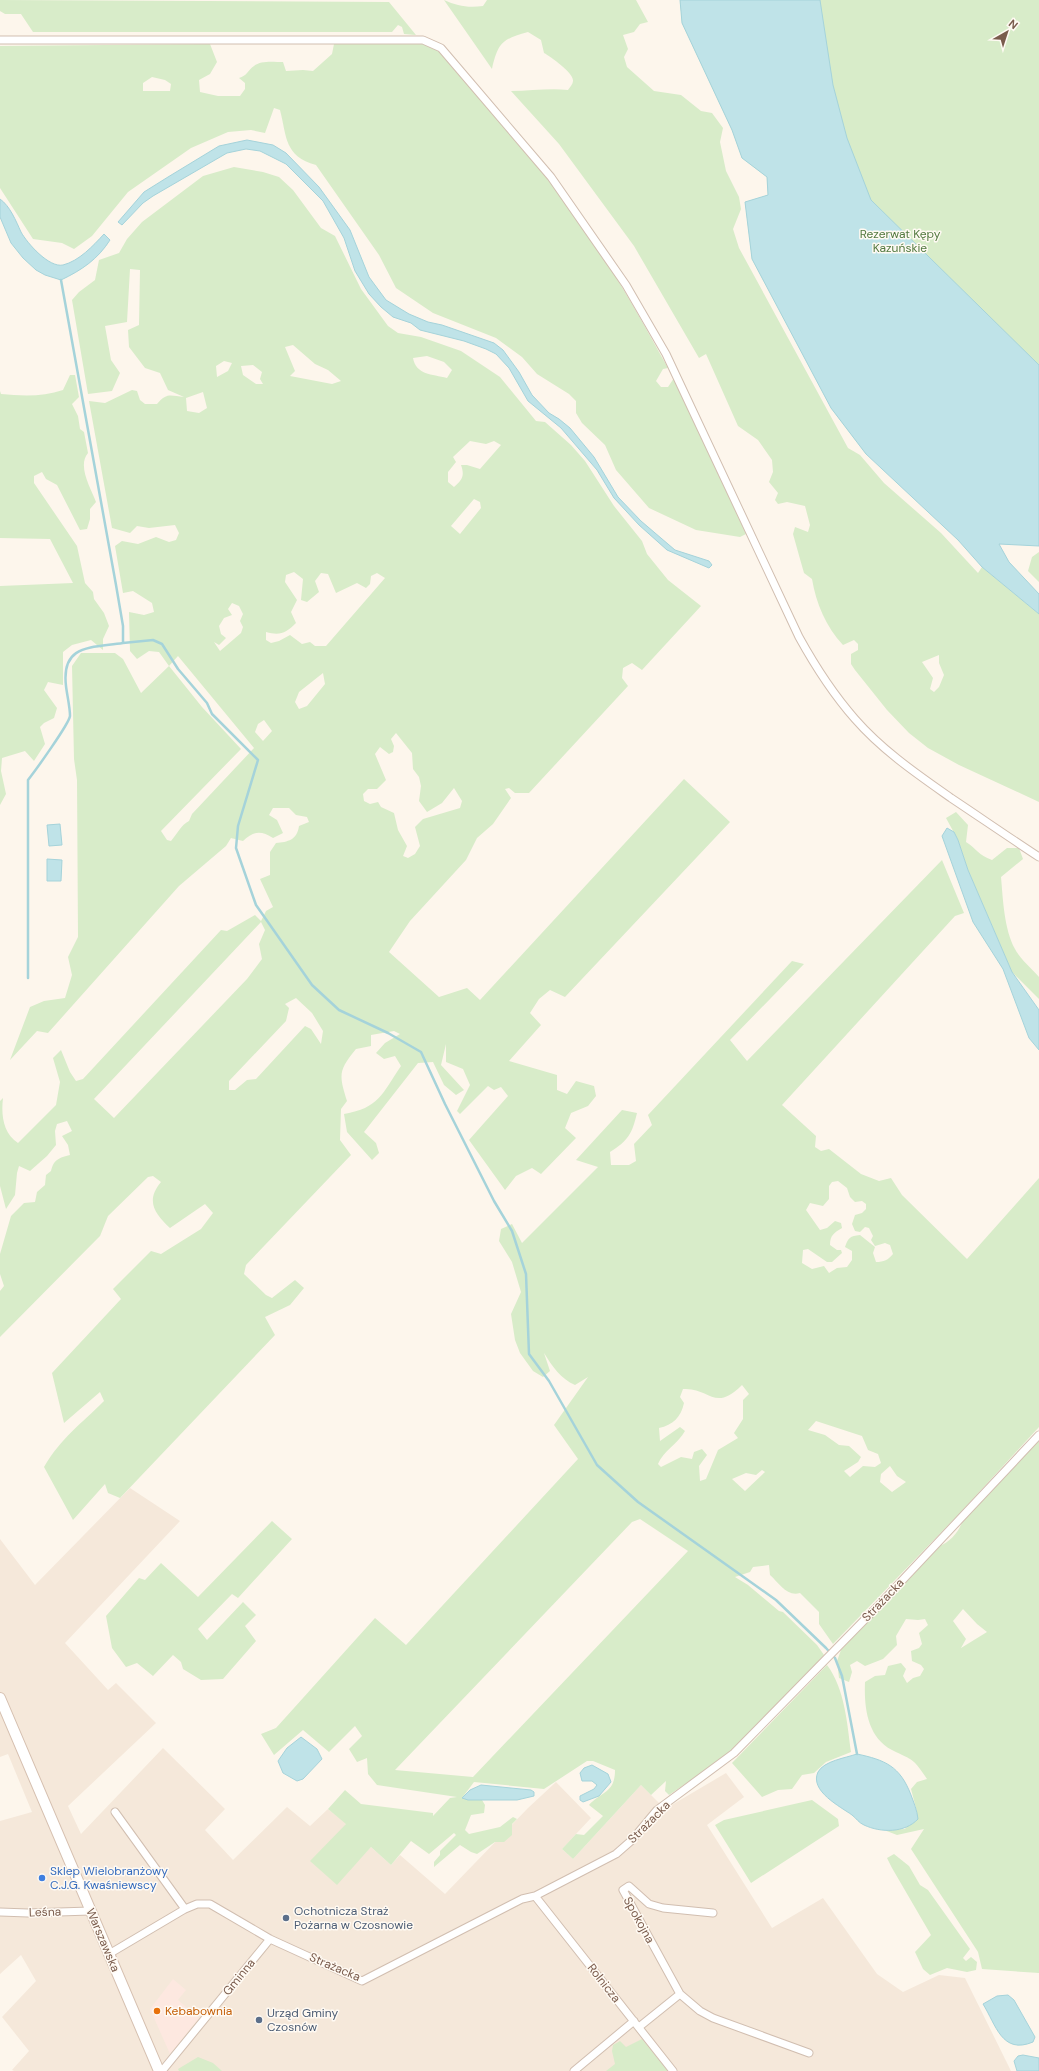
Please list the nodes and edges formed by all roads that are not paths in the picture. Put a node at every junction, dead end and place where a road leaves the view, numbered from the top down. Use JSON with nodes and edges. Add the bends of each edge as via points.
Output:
{"nodes":[{"id":1,"x":0,"y":40,"type":"edge"},
{"id":2,"x":1039,"y":857,"type":"edge"},
{"id":3,"x":1039,"y":1435,"type":"edge"},
{"id":4,"x":0,"y":1698,"type":"edge"},
{"id":5,"x":115,"y":1812,"type":"dead end"},
{"id":6,"x":535,"y":1896,"type":"junction"},
{"id":7,"x":185,"y":1909,"type":"junction"},
{"id":8,"x":90,"y":1911,"type":"junction"},
{"id":9,"x":0,"y":1912,"type":"edge"},
{"id":10,"x":713,"y":1914,"type":"dead end"},
{"id":11,"x":270,"y":1939,"type":"junction"},
{"id":12,"x":109,"y":1954,"type":"junction"},
{"id":13,"x":680,"y":1994,"type":"junction"},
{"id":14,"x":636,"y":2024,"type":"junction"},
{"id":15,"x":809,"y":2052,"type":"dead end"},
{"id":16,"x":159,"y":2071,"type":"edge"},
{"id":17,"x":162,"y":2071,"type":"edge"},
{"id":18,"x":574,"y":2071,"type":"edge"},
{"id":19,"x":674,"y":2071,"type":"edge"}],
"edges":[{"from":1,"to":2,"type":"street","via":[[422,40],[441,48],[551,177],[626,285],[666,354],[799,637],[827,682],[855,719],[893,755],[915,773]]},
{"from":3,"to":6,"type":"street","name":"Strażacka","via":[[734,1753],[657,1810],[632,1840],[616,1854]]},
{"from":4,"to":8,"type":"street","name":"Warszawska"},
{"from":5,"to":7,"type":"street"},
{"from":6,"to":11,"type":"street","name":"Strażacka","via":[[522,1898],[362,1981]]},
{"from":6,"to":14,"type":"street","name":"Rolnicza"},
{"from":7,"to":11,"type":"street","name":"Strażacka","via":[[197,1904],[210,1904]]},
{"from":7,"to":12,"type":"street","name":"Strażacka"},
{"from":8,"to":9,"type":"street","name":"Leśna"},
{"from":8,"to":12,"type":"street","name":"Warszawska"},
{"from":10,"to":13,"type":"street","name":"Spokojna","via":[[663,1908],[649,1904],[629,1886],[623,1890]]},
{"from":11,"to":17,"type":"street","name":"Gminna"},
{"from":12,"to":16,"type":"street","name":"Warszawska"},
{"from":13,"to":14,"type":"street"},
{"from":13,"to":15,"type":"street","name":"Spokojna","via":[[712,2018]]},
{"from":14,"to":18,"type":"street"},
{"from":14,"to":19,"type":"street","name":"Rolnicza"}]}
